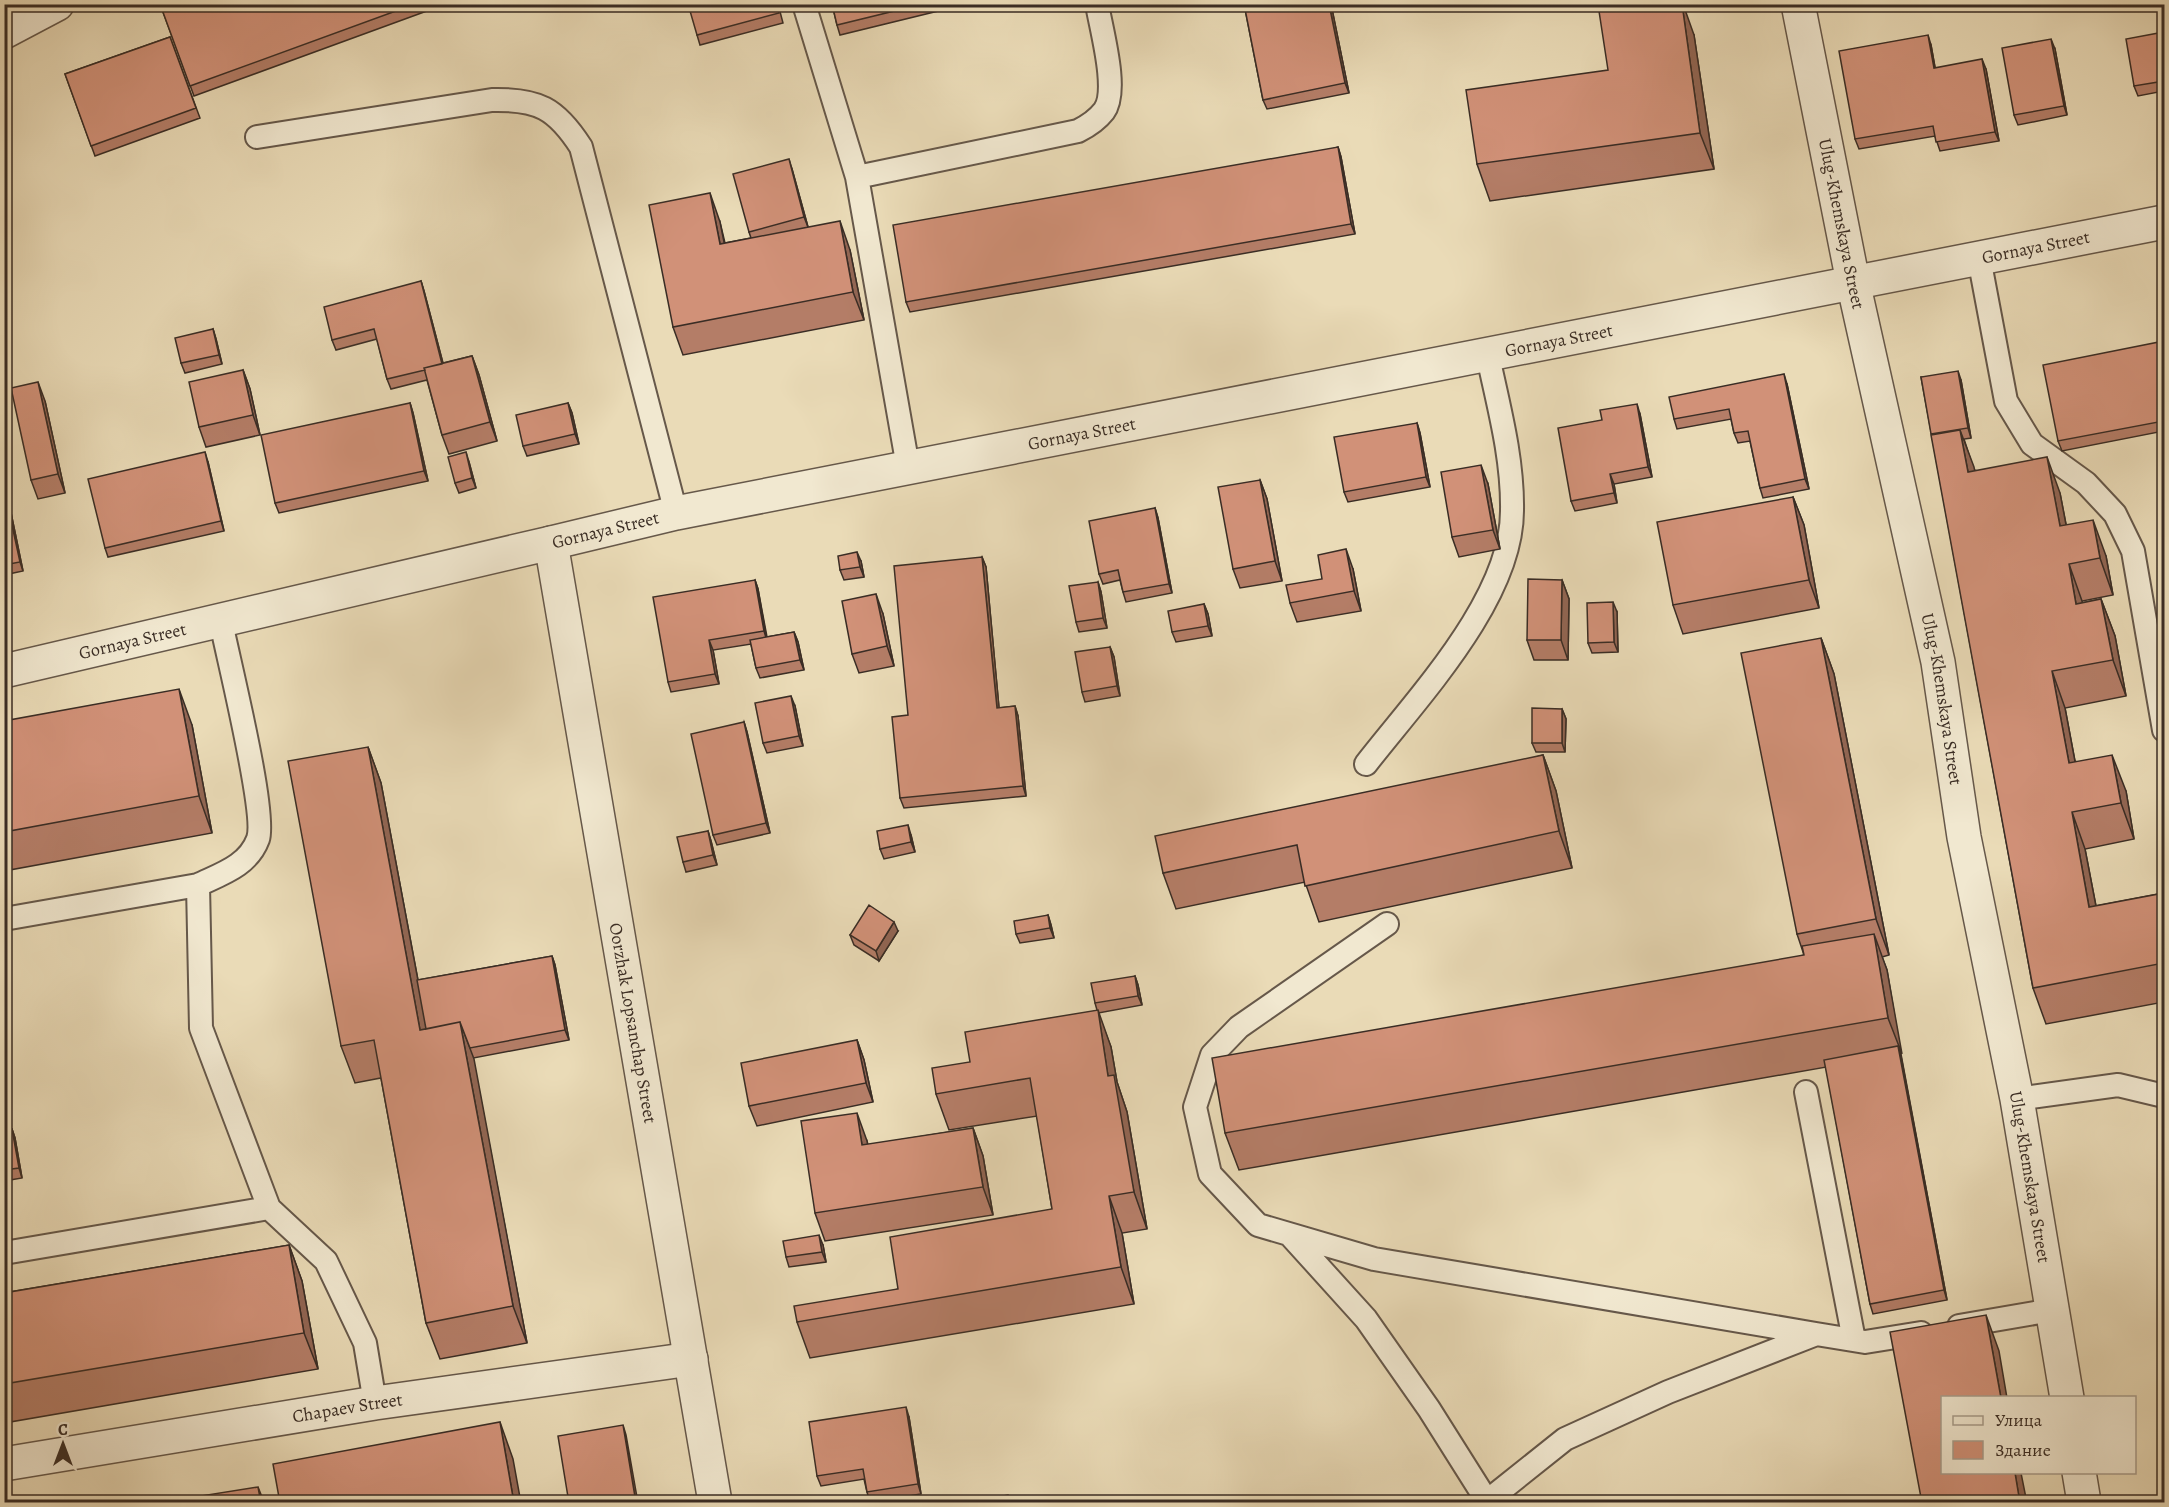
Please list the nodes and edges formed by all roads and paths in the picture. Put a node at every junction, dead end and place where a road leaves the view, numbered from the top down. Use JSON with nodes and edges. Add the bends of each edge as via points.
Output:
{"nodes":[{"id":1,"x":57,"y":4,"type":"edge"},
{"id":2,"x":804,"y":4,"type":"edge"},
{"id":3,"x":1097,"y":4,"type":"edge"},
{"id":4,"x":1798,"y":4,"type":"edge"},
{"id":5,"x":4,"y":32,"type":"edge"},
{"id":6,"x":257,"y":137,"type":"dead end"},
{"id":7,"x":857,"y":177,"type":"junction"},
{"id":8,"x":2164,"y":222,"type":"edge"},
{"id":9,"x":1979,"y":258,"type":"junction"},
{"id":10,"x":1852,"y":282,"type":"junction"},
{"id":11,"x":1487,"y":352,"type":"junction"},
{"id":12,"x":908,"y":467,"type":"junction"},
{"id":13,"x":676,"y":513,"type":"junction"},
{"id":14,"x":551,"y":543,"type":"junction"},
{"id":15,"x":221,"y":622,"type":"junction"},
{"id":16,"x":4,"y":671,"type":"edge"},
{"id":17,"x":2164,"y":730,"type":"edge"},
{"id":18,"x":1365,"y":764,"type":"dead end"},
{"id":19,"x":198,"y":885,"type":"junction"},
{"id":20,"x":4,"y":919,"type":"edge"},
{"id":21,"x":1387,"y":924,"type":"dead end"},
{"id":22,"x":1806,"y":1092,"type":"dead end"},
{"id":23,"x":2164,"y":1096,"type":"edge"},
{"id":24,"x":2017,"y":1099,"type":"junction"},
{"id":25,"x":269,"y":1208,"type":"junction"},
{"id":26,"x":1289,"y":1234,"type":"junction"},
{"id":27,"x":4,"y":1252,"type":"edge"},
{"id":28,"x":2052,"y":1310,"type":"junction"},
{"id":29,"x":1816,"y":1334,"type":"junction"},
{"id":30,"x":1854,"y":1340,"type":"junction"},
{"id":31,"x":691,"y":1359,"type":"junction"},
{"id":32,"x":2067,"y":1396,"type":"edge"},
{"id":33,"x":375,"y":1403,"type":"junction"},
{"id":34,"x":4,"y":1464,"type":"edge"},
{"id":35,"x":2079,"y":1474,"type":"edge"},
{"id":36,"x":1486,"y":1502,"type":"edge"},
{"id":37,"x":715,"y":1503,"type":"edge"},
{"id":38,"x":2084,"y":1503,"type":"edge"}],
"edges":[{"from":1,"to":5,"type":"street"},
{"from":2,"to":7,"type":"lane"},
{"from":3,"to":7,"type":"lane","via":[[1111,89],[1106,109],[1092,123],[1078,131]]},
{"from":4,"to":10,"type":"street","name":"Ulug-Khemskaya Street"},
{"from":6,"to":13,"type":"lane","via":[[492,100],[522,99],[550,109],[581,147]]},
{"from":7,"to":12,"type":"lane"},
{"from":8,"to":9,"type":"street","name":"Gornaya Street"},
{"from":9,"to":10,"type":"street","name":"Gornaya Street"},
{"from":9,"to":17,"type":"lane","via":[[2006,401],[2032,444],[2086,483],[2115,514],[2133,551]]},
{"from":10,"to":11,"type":"street","name":"Gornaya Street"},
{"from":10,"to":24,"type":"street","name":"Ulug-Khemskaya Street","via":[[1938,662],[1964,837]]},
{"from":11,"to":12,"type":"street","name":"Gornaya Street"},
{"from":11,"to":18,"type":"lane","via":[[1509,461],[1512,513],[1503,561],[1479,618]]},
{"from":12,"to":13,"type":"street","name":"Gornaya Street"},
{"from":13,"to":14,"type":"street","name":"Gornaya Street"},
{"from":14,"to":15,"type":"street","name":"Gornaya Street"},
{"from":14,"to":31,"type":"street","name":"Oorzhak Lopsanchap Street"},
{"from":15,"to":16,"type":"street","name":"Gornaya Street"},
{"from":15,"to":19,"type":"lane","via":[[257,797],[258,838],[238,867]]},
{"from":19,"to":20,"type":"lane"},
{"from":19,"to":25,"type":"lane","via":[[201,1028]]},
{"from":21,"to":26,"type":"lane","via":[[1239,1027],[1212,1055],[1195,1107],[1210,1174],[1258,1224]]},
{"from":22,"to":30,"type":"lane"},
{"from":23,"to":24,"type":"lane","via":[[2118,1085]]},
{"from":24,"to":28,"type":"street","name":"Ulug-Khemskaya Street"},
{"from":25,"to":27,"type":"lane"},
{"from":25,"to":33,"type":"lane","via":[[326,1261],[365,1343]]},
{"from":26,"to":29,"type":"lane","via":[[1374,1259]]},
{"from":26,"to":36,"type":"lane","via":[[1366,1319],[1429,1409]]},
{"from":28,"to":30,"type":"lane","via":[[1865,1342]]},
{"from":28,"to":32,"type":"street","name":"Ulug-Khemskaya Street"},
{"from":29,"to":30,"type":"lane"},
{"from":29,"to":36,"type":"lane","via":[[1668,1392],[1565,1439]]},
{"from":31,"to":33,"type":"street","name":"Chapaev Street"},
{"from":31,"to":37,"type":"street","name":"Oorzhak Lopsanchap Street"},
{"from":33,"to":34,"type":"street","name":"Chapaev Street"},
{"from":35,"to":38,"type":"street"}]}
